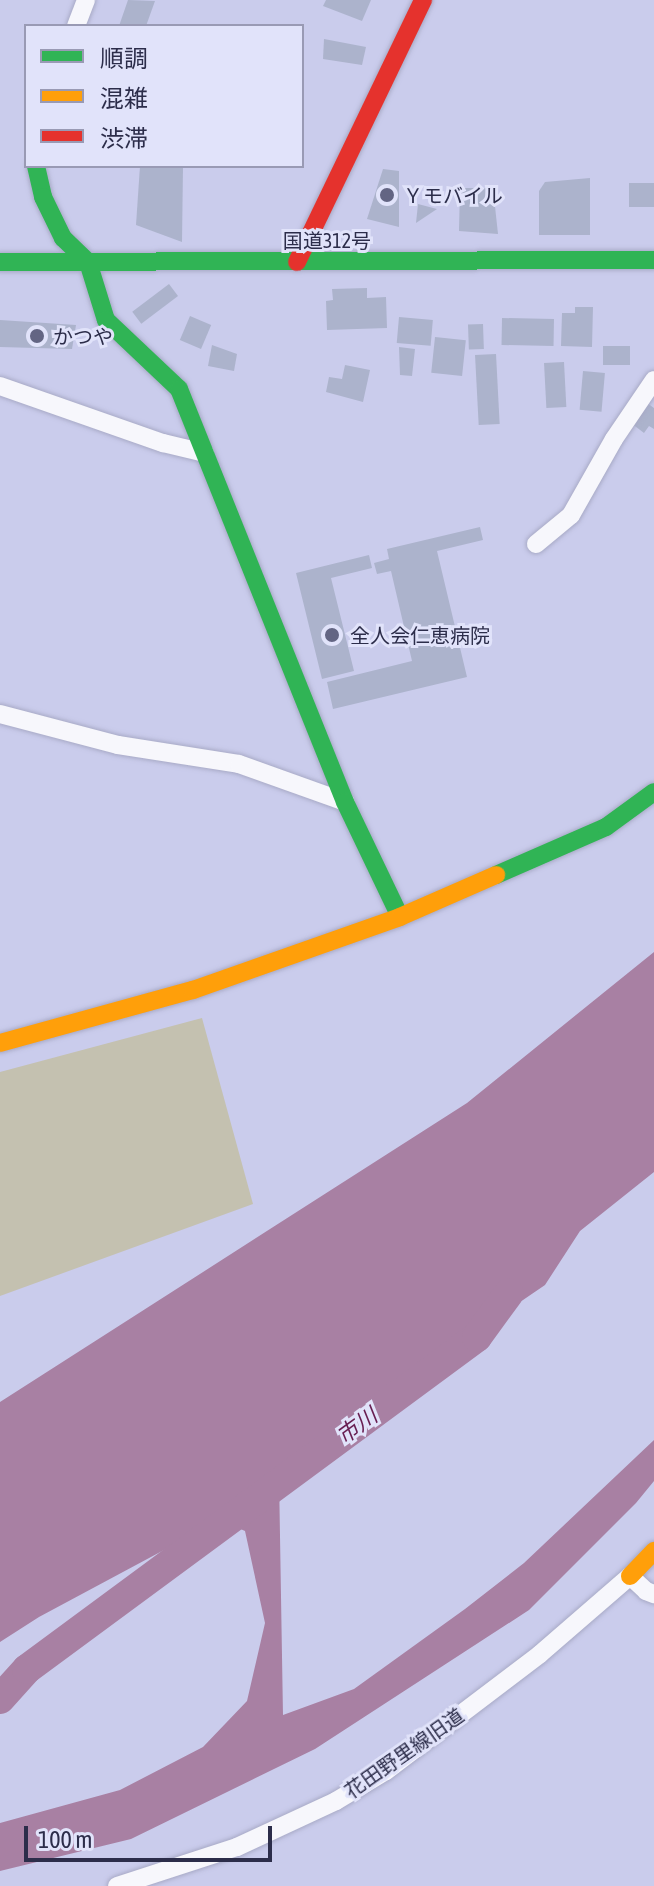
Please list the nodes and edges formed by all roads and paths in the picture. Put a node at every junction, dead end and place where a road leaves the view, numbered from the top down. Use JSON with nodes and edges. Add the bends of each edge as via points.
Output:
{"nodes":[{"id":1,"x":86,"y":0,"type":"edge"},
{"id":2,"x":423,"y":0,"type":"edge"},
{"id":3,"x":77,"y":24,"type":"edge"},
{"id":4,"x":36,"y":168,"type":"edge"},
{"id":5,"x":654,"y":260,"type":"edge"},
{"id":6,"x":0,"y":262,"type":"edge"},
{"id":7,"x":88,"y":262,"type":"junction"},
{"id":8,"x":297,"y":262,"type":"junction"},
{"id":9,"x":654,"y":380,"type":"edge"},
{"id":10,"x":0,"y":386,"type":"edge"},
{"id":11,"x":205,"y":453,"type":"junction"},
{"id":12,"x":536,"y":544,"type":"dead end"},
{"id":13,"x":0,"y":714,"type":"edge"},
{"id":14,"x":654,"y":792,"type":"edge"},
{"id":15,"x":345,"y":802,"type":"junction"},
{"id":16,"x":400,"y":917,"type":"junction"},
{"id":17,"x":0,"y":1043,"type":"edge"},
{"id":18,"x":654,"y":1551,"type":"edge"},
{"id":19,"x":630,"y":1576,"type":"junction"},
{"id":20,"x":654,"y":1594,"type":"edge"},
{"id":21,"x":117,"y":1886,"type":"edge"}],
"edges":[{"from":1,"to":3,"type":"street"},
{"from":2,"to":8,"type":"main road"},
{"from":4,"to":7,"type":"main road","via":[[43,197],[63,238]]},
{"from":5,"to":8,"type":"main road","name":"国道312号"},
{"from":6,"to":7,"type":"main road","name":"国道312号"},
{"from":7,"to":8,"type":"main road","name":"国道312号"},
{"from":7,"to":11,"type":"main road","via":[[106,320],[179,389]]},
{"from":9,"to":12,"type":"street","via":[[571,515]]},
{"from":10,"to":11,"type":"street"},
{"from":11,"to":15,"type":"main road"},
{"from":13,"to":15,"type":"street","via":[[118,745],[239,764]]},
{"from":14,"to":16,"type":"main road","via":[[606,827]]},
{"from":15,"to":16,"type":"main road"},
{"from":16,"to":17,"type":"main road","via":[[193,990]]},
{"from":18,"to":19,"type":"main road"},
{"from":19,"to":20,"type":"street"},
{"from":19,"to":21,"type":"street","name":"花田野里線旧道","via":[[540,1654],[386,1771],[336,1801],[237,1847]]}]}
